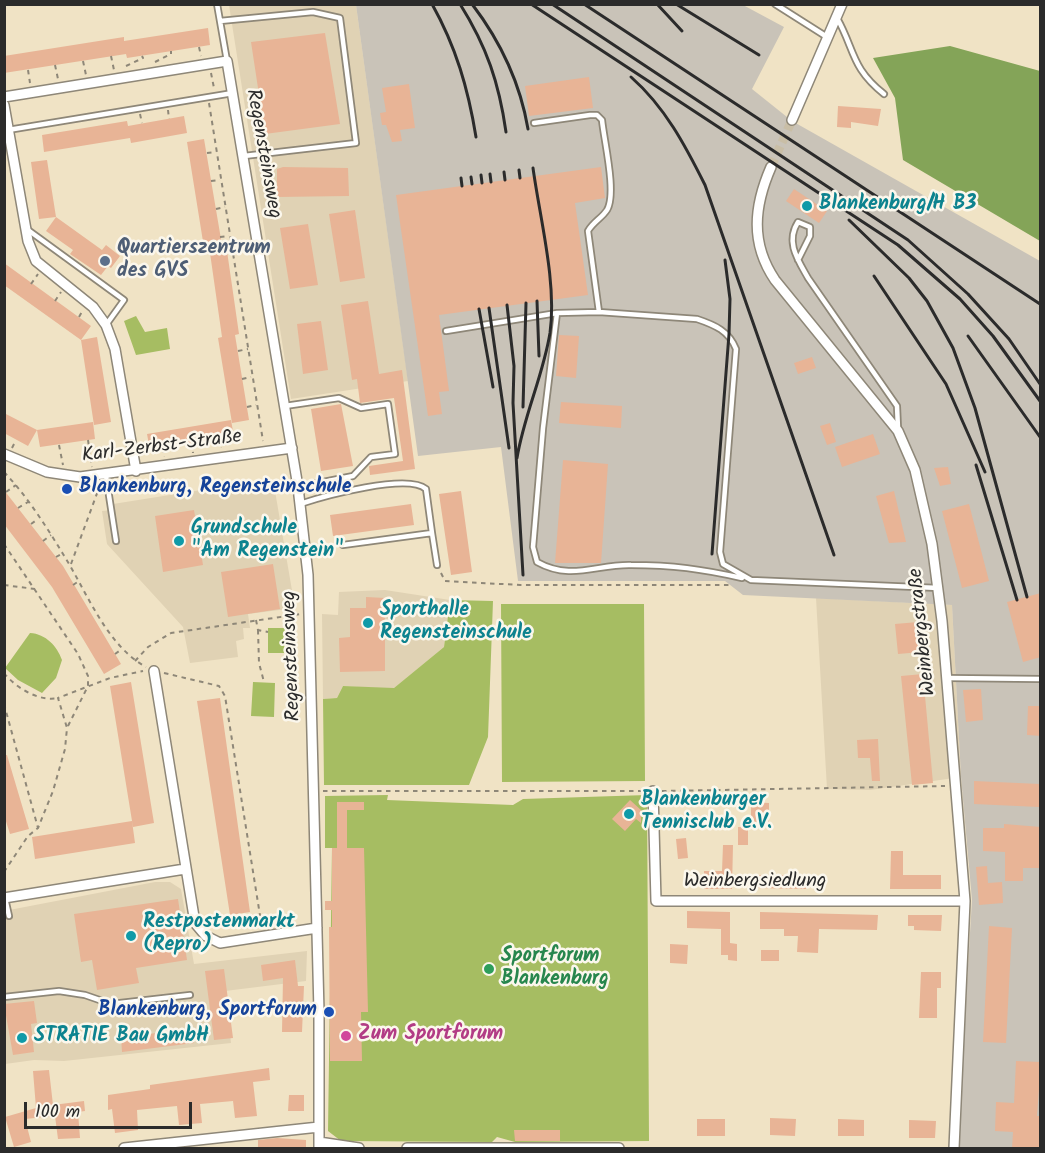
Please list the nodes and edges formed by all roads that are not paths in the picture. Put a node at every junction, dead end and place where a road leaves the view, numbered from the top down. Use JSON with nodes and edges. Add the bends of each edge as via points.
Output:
{"nodes":[{"id":1,"x":217,"y":4,"type":"edge"},
{"id":2,"x":774,"y":4,"type":"edge"},
{"id":3,"x":842,"y":4,"type":"edge"},
{"id":4,"x":837,"y":18,"type":"junction"},
{"id":5,"x":220,"y":21,"type":"junction"},
{"id":6,"x":827,"y":36,"type":"junction"},
{"id":7,"x":227,"y":61,"type":"junction"},
{"id":8,"x":233,"y":93,"type":"junction"},
{"id":9,"x":884,"y":94,"type":"dead end"},
{"id":10,"x":4,"y":97,"type":"edge"},
{"id":11,"x":4,"y":105,"type":"edge"},
{"id":12,"x":792,"y":120,"type":"tunnel mouth"},
{"id":13,"x":534,"y":123,"type":"dead end"},
{"id":14,"x":8,"y":130,"type":"junction"},
{"id":15,"x":244,"y":156,"type":"junction"},
{"id":16,"x":771,"y":167,"type":"tunnel mouth"},
{"id":17,"x":26,"y":228,"type":"junction"},
{"id":18,"x":798,"y":260,"type":"junction"},
{"id":19,"x":599,"y":312,"type":"junction"},
{"id":20,"x":557,"y":313,"type":"junction"},
{"id":21,"x":106,"y":325,"type":"junction"},
{"id":22,"x":446,"y":331,"type":"dead end"},
{"id":23,"x":285,"y":406,"type":"junction"},
{"id":24,"x":898,"y":431,"type":"junction"},
{"id":25,"x":292,"y":448,"type":"junction"},
{"id":26,"x":4,"y":454,"type":"edge"},
{"id":27,"x":136,"y":471,"type":"junction"},
{"id":28,"x":99,"y":476,"type":"junction"},
{"id":29,"x":298,"y":487,"type":"junction"},
{"id":30,"x":300,"y":504,"type":"junction"},
{"id":31,"x":432,"y":532,"type":"junction"},
{"id":32,"x":116,"y":541,"type":"dead end"},
{"id":33,"x":343,"y":545,"type":"road end"},
{"id":34,"x":437,"y":565,"type":"road end"},
{"id":35,"x":751,"y":580,"type":"junction"},
{"id":36,"x":939,"y":588,"type":"junction"},
{"id":37,"x":154,"y":671,"type":"road end"},
{"id":38,"x":947,"y":678,"type":"junction"},
{"id":39,"x":1041,"y":679,"type":"edge"},
{"id":40,"x":653,"y":791,"type":"road end"},
{"id":41,"x":185,"y":869,"type":"junction"},
{"id":42,"x":5,"y":898,"type":"edge"},
{"id":43,"x":965,"y":901,"type":"junction"},
{"id":44,"x":9,"y":916,"type":"dead end"},
{"id":45,"x":317,"y":928,"type":"junction"},
{"id":46,"x":189,"y":995,"type":"dead end"},
{"id":47,"x":4,"y":997,"type":"edge"},
{"id":48,"x":319,"y":1127,"type":"junction"},
{"id":49,"x":230,"y":1137,"type":"junction"},
{"id":50,"x":319,"y":1145,"type":"edge"},
{"id":51,"x":123,"y":1149,"type":"edge"},
{"id":52,"x":230,"y":1149,"type":"edge"},
{"id":53,"x":359,"y":1149,"type":"edge"},
{"id":54,"x":407,"y":1149,"type":"edge"},
{"id":55,"x":619,"y":1149,"type":"edge"},
{"id":56,"x":954,"y":1149,"type":"edge"}],
"edges":[{"from":1,"to":5,"type":"lane"},
{"from":2,"to":6,"type":"lane"},
{"from":3,"to":4,"type":"street"},
{"from":4,"to":6,"type":"street"},
{"from":4,"to":9,"type":"lane","via":[[858,68]]},
{"from":5,"to":7,"type":"lane"},
{"from":5,"to":15,"type":"lane","via":[[313,12],[340,18],[356,142]]},
{"from":6,"to":12,"type":"street"},
{"from":7,"to":8,"type":"street","name":"Regensteinsweg"},
{"from":7,"to":10,"type":"street"},
{"from":8,"to":14,"type":"lane"},
{"from":8,"to":15,"type":"street","name":"Regensteinsweg"},
{"from":11,"to":14,"type":"street"},
{"from":13,"to":19,"type":"lane","via":[[597,114],[602,120],[611,197],[606,210],[588,231]]},
{"from":14,"to":17,"type":"street"},
{"from":15,"to":23,"type":"street","name":"Regensteinsweg"},
{"from":16,"to":24,"type":"street","name":"Weinbergstraße","via":[[756,212],[757,233],[767,267]]},
{"from":17,"to":21,"type":"street","via":[[36,261],[93,307]]},
{"from":17,"to":21,"type":"lane","via":[[124,300]]},
{"from":18,"to":18,"type":"lane","via":[[793,250],[798,222],[810,227],[810,236]]},
{"from":18,"to":24,"type":"lane","via":[[897,406]]},
{"from":19,"to":20,"type":"lane"},
{"from":19,"to":35,"type":"lane","via":[[697,320],[729,334],[736,349],[720,552],[723,564]]},
{"from":20,"to":22,"type":"lane"},
{"from":20,"to":35,"type":"lane","via":[[533,547],[537,562],[550,569],[579,572],[627,565],[691,567]]},
{"from":21,"to":27,"type":"street","via":[[115,349]]},
{"from":23,"to":25,"type":"street","name":"Regensteinsweg"},
{"from":23,"to":29,"type":"lane","via":[[339,398],[361,408],[388,404],[395,454],[371,457],[353,476]]},
{"from":24,"to":36,"type":"street","name":"Weinbergstraße","via":[[915,470]]},
{"from":25,"to":27,"type":"street","name":"Karl-Zerbst-Straße"},
{"from":25,"to":29,"type":"street","name":"Regensteinsweg"},
{"from":26,"to":28,"type":"street","name":"Karl-Zerbst-Straße","via":[[60,475]]},
{"from":27,"to":28,"type":"street","name":"Karl-Zerbst-Straße"},
{"from":28,"to":32,"type":"lane"},
{"from":29,"to":30,"type":"street","name":"Regensteinsweg"},
{"from":30,"to":31,"type":"lane","via":[[363,489],[420,484],[429,498]]},
{"from":30,"to":45,"type":"street","name":"Regensteinsweg","via":[[310,612]]},
{"from":31,"to":33,"type":"lane"},
{"from":31,"to":34,"type":"lane"},
{"from":35,"to":36,"type":"lane"},
{"from":36,"to":38,"type":"street","name":"Weinbergstraße"},
{"from":37,"to":41,"type":"street"},
{"from":38,"to":39,"type":"lane"},
{"from":38,"to":43,"type":"street","name":"Weinbergstraße"},
{"from":40,"to":43,"type":"street","name":"Weinbergsiedlung","via":[[657,901]]},
{"from":41,"to":42,"type":"street"},
{"from":41,"to":45,"type":"street","via":[[195,923],[206,936],[220,942]]},
{"from":42,"to":44,"type":"lane"},
{"from":43,"to":56,"type":"street","name":"Weinbergstraße"},
{"from":45,"to":48,"type":"street","name":"Regensteinsweg"},
{"from":46,"to":47,"type":"lane","via":[[111,1004],[59,991]]},
{"from":48,"to":49,"type":"street"},
{"from":48,"to":50,"type":"street","name":"Regensteinsweg"},
{"from":49,"to":51,"type":"street"},
{"from":49,"to":52,"type":"street"},
{"from":50,"to":53,"type":"street"},
{"from":54,"to":55,"type":"street"}]}
